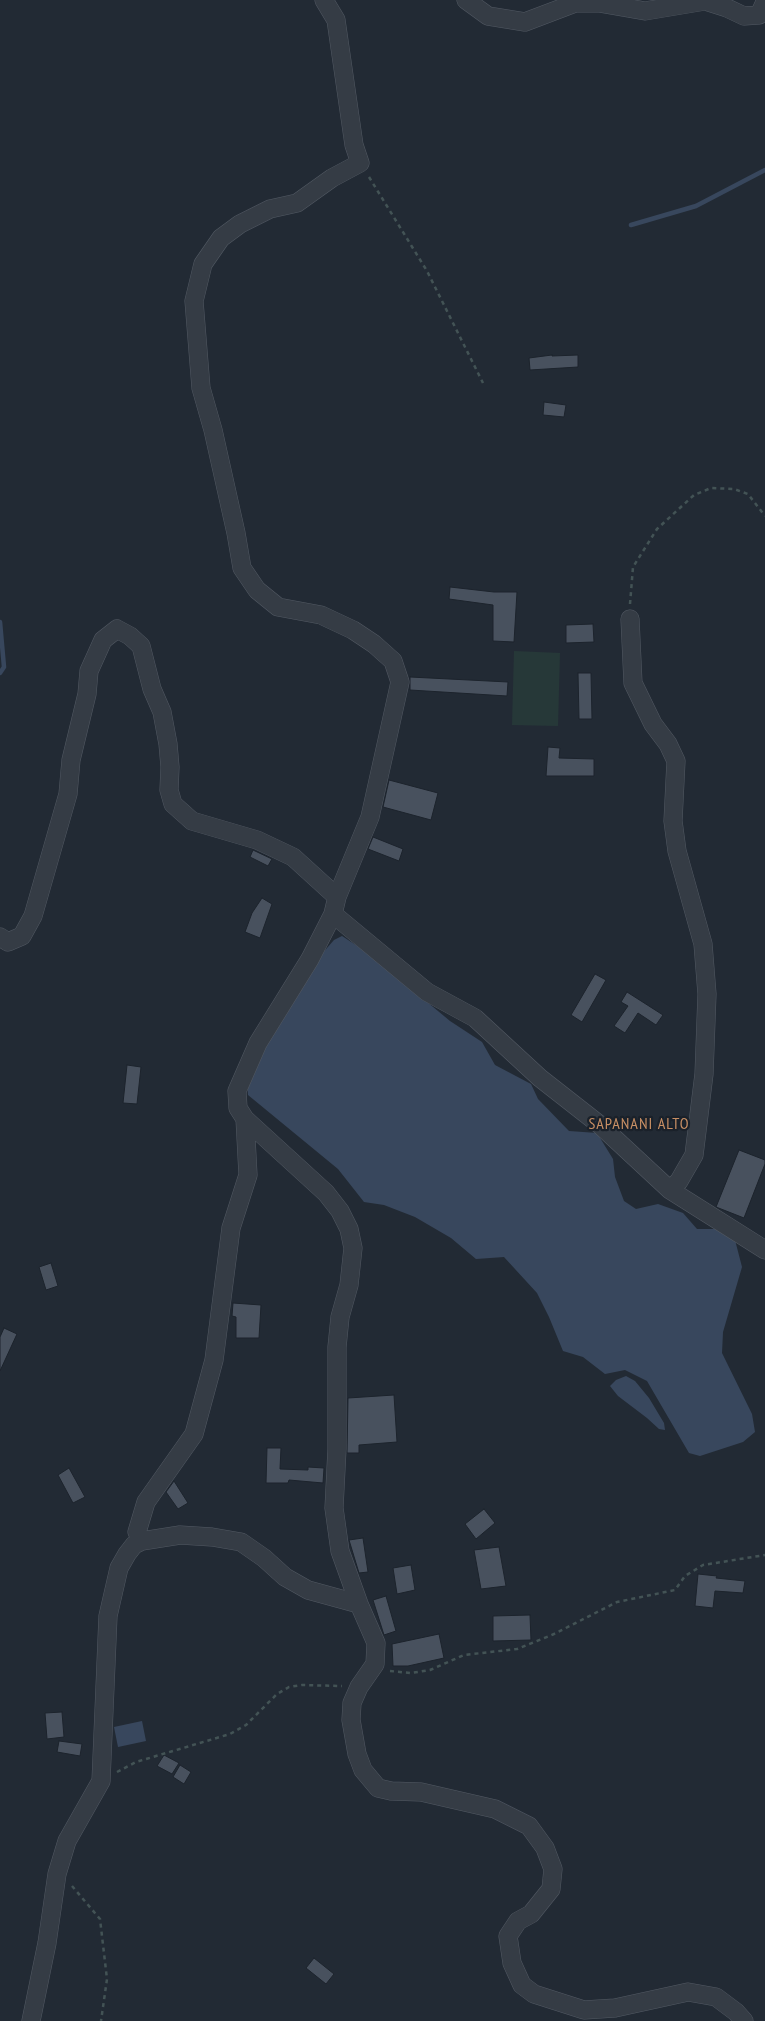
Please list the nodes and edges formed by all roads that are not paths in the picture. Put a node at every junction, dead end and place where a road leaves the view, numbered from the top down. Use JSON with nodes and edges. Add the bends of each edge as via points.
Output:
{"nodes":[{"id":1,"x":324,"y":0,"type":"edge"},
{"id":2,"x":466,"y":0,"type":"edge"},
{"id":3,"x":765,"y":2,"type":"edge"},
{"id":4,"x":630,"y":619,"type":"road end"},
{"id":5,"x":337,"y":897,"type":"junction"},
{"id":6,"x":333,"y":914,"type":"junction"},
{"id":7,"x":0,"y":937,"type":"edge"},
{"id":8,"x":245,"y":1119,"type":"junction"},
{"id":9,"x":670,"y":1190,"type":"junction"},
{"id":10,"x":765,"y":1250,"type":"edge"},
{"id":11,"x":142,"y":1541,"type":"junction"},
{"id":12,"x":359,"y":1604,"type":"junction"},
{"id":13,"x":31,"y":2021,"type":"edge"},
{"id":14,"x":744,"y":2021,"type":"edge"}],
"edges":[{"from":1,"to":5,"type":"street","via":[[336,20],[354,145],[360,163],[297,203],[270,209],[221,238],[203,264],[194,301],[201,388],[242,568],[257,590],[278,607],[321,615],[374,644],[393,661],[400,682],[370,817]]},
{"from":2,"to":3,"type":"street","via":[[488,16],[525,22],[575,3],[599,3],[645,11],[705,1],[744,16],[759,15]]},
{"from":4,"to":9,"type":"street","via":[[633,683],[676,761],[673,821],[676,851],[703,944],[707,994],[704,1074],[694,1156]]},
{"from":5,"to":6,"type":"street"},
{"from":5,"to":7,"type":"street","via":[[293,857],[257,840],[192,821],[173,804],[162,712],[152,689],[141,646],[117,629],[103,640],[89,671],[87,694],[71,760],[68,794],[33,916],[22,936],[8,942]]},
{"from":6,"to":8,"type":"street","via":[[244,1072],[237,1090],[238,1108]]},
{"from":6,"to":9,"type":"street","via":[[428,992],[475,1018]]},
{"from":8,"to":11,"type":"street","via":[[248,1175],[232,1228],[214,1360],[194,1434],[146,1502],[137,1532]]},
{"from":8,"to":12,"type":"street","via":[[326,1192],[349,1229],[353,1248],[337,1346],[338,1448],[334,1508],[340,1551]]},
{"from":9,"to":10,"type":"street"},
{"from":11,"to":12,"type":"street","via":[[180,1535],[212,1536],[241,1542],[285,1577],[308,1590]]},
{"from":11,"to":13,"type":"street","via":[[134,1545],[119,1568],[108,1616],[100,1781],[67,1841],[57,1874]]},
{"from":12,"to":14,"type":"street","via":[[376,1643],[375,1664],[352,1703],[351,1720],[362,1770],[378,1788],[421,1792],[495,1809],[529,1826],[545,1848],[553,1869],[551,1889],[531,1914],[518,1921],[508,1936],[512,1963],[522,1985],[534,1994],[584,2010],[615,2008],[688,1992],[716,1997]]}]}
